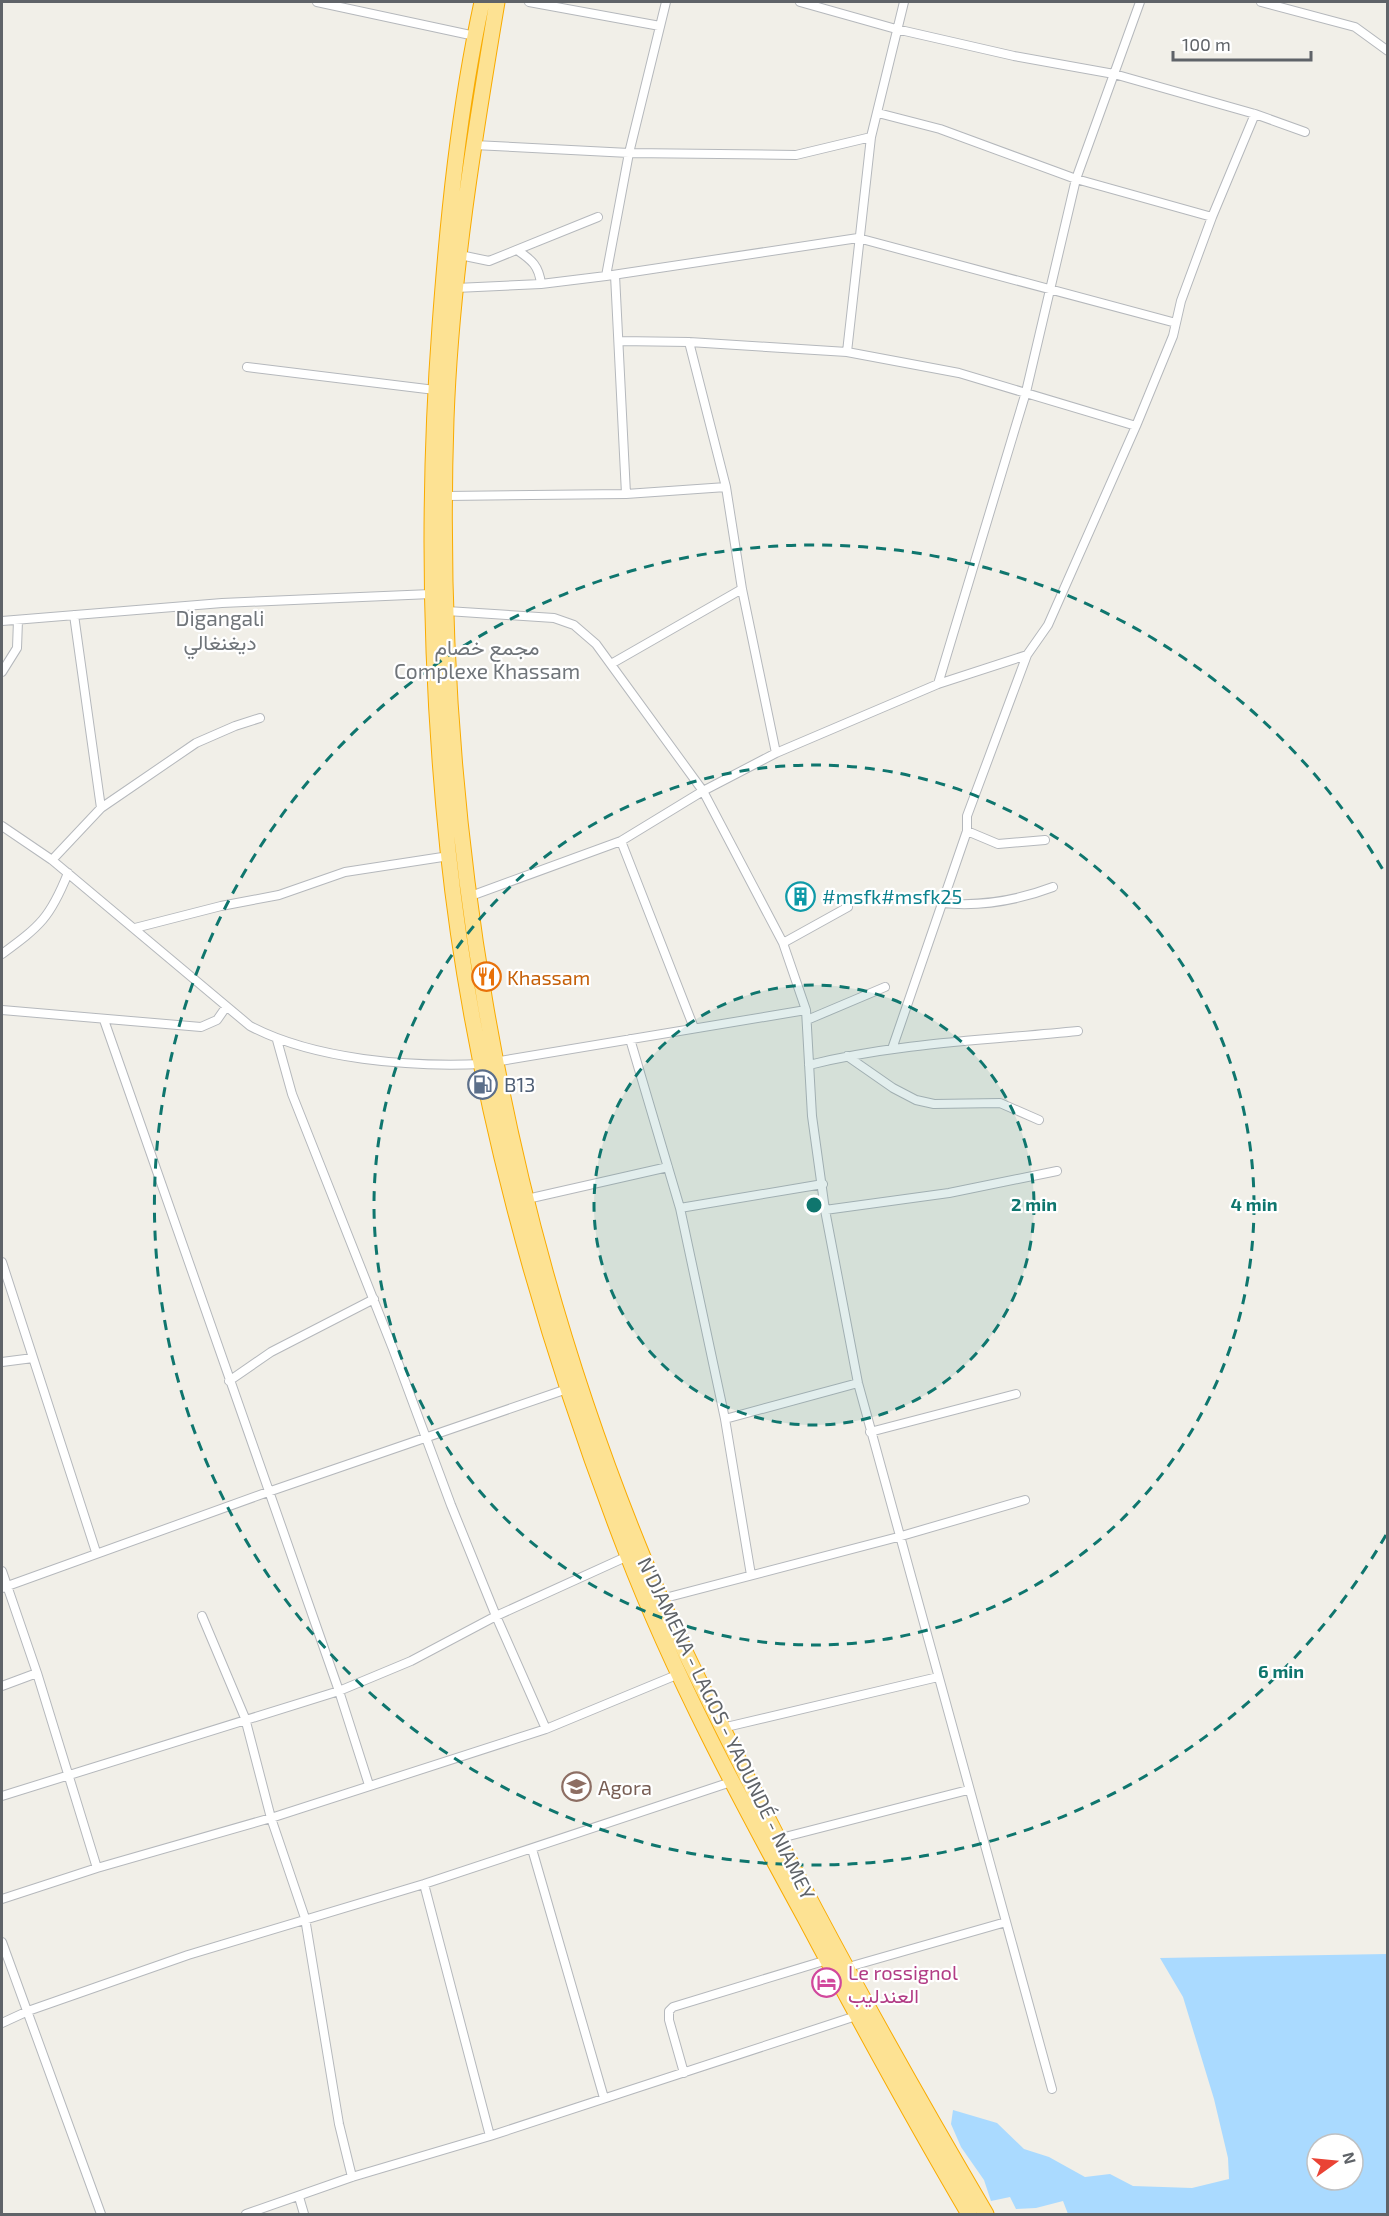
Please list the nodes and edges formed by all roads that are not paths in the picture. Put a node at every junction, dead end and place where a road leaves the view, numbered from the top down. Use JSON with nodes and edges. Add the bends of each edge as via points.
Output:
{"nodes":[{"id":1,"x":317,"y":2,"type":"edge"},
{"id":2,"x":482,"y":2,"type":"edge"},
{"id":3,"x":497,"y":2,"type":"edge"},
{"id":4,"x":529,"y":2,"type":"edge"},
{"id":5,"x":666,"y":2,"type":"edge"},
{"id":6,"x":800,"y":2,"type":"edge"},
{"id":7,"x":904,"y":2,"type":"edge"},
{"id":8,"x":1140,"y":2,"type":"edge"},
{"id":9,"x":1261,"y":2,"type":"edge"},
{"id":10,"x":1313,"y":2,"type":"edge"},
{"id":11,"x":1310,"y":13,"type":"junction"},
{"id":12,"x":660,"y":26,"type":"junction"},
{"id":13,"x":896,"y":29,"type":"junction"},
{"id":14,"x":475,"y":36,"type":"junction"},
{"id":15,"x":1388,"y":51,"type":"edge"},
{"id":16,"x":1113,"y":74,"type":"junction"},
{"id":17,"x":878,"y":113,"type":"junction"},
{"id":18,"x":1255,"y":114,"type":"junction"},
{"id":19,"x":1305,"y":132,"type":"dead end"},
{"id":20,"x":871,"y":137,"type":"junction"},
{"id":21,"x":474,"y":145,"type":"junction"},
{"id":22,"x":629,"y":153,"type":"junction"},
{"id":23,"x":1076,"y":179,"type":"junction"},
{"id":24,"x":598,"y":217,"type":"dead end"},
{"id":25,"x":1212,"y":217,"type":"junction"},
{"id":26,"x":858,"y":238,"type":"junction"},
{"id":27,"x":517,"y":250,"type":"junction"},
{"id":28,"x":460,"y":255,"type":"junction"},
{"id":29,"x":610,"y":276,"type":"junction"},
{"id":30,"x":541,"y":284,"type":"junction"},
{"id":31,"x":456,"y":288,"type":"junction"},
{"id":32,"x":1051,"y":290,"type":"junction"},
{"id":33,"x":1176,"y":323,"type":"junction"},
{"id":34,"x":619,"y":341,"type":"junction"},
{"id":35,"x":689,"y":342,"type":"junction"},
{"id":36,"x":847,"y":352,"type":"junction"},
{"id":37,"x":247,"y":367,"type":"dead end"},
{"id":38,"x":435,"y":390,"type":"junction"},
{"id":39,"x":1026,"y":392,"type":"junction"},
{"id":40,"x":1136,"y":426,"type":"junction"},
{"id":41,"x":726,"y":487,"type":"junction"},
{"id":42,"x":626,"y":494,"type":"junction"},
{"id":43,"x":446,"y":496,"type":"junction"},
{"id":44,"x":741,"y":589,"type":"junction"},
{"id":45,"x":431,"y":594,"type":"junction"},
{"id":46,"x":447,"y":611,"type":"junction"},
{"id":47,"x":74,"y":615,"type":"junction"},
{"id":48,"x":18,"y":620,"type":"junction"},
{"id":49,"x":2,"y":621,"type":"edge"},
{"id":50,"x":1027,"y":655,"type":"junction"},
{"id":51,"x":610,"y":664,"type":"junction"},
{"id":52,"x":2,"y":672,"type":"edge"},
{"id":53,"x":938,"y":684,"type":"junction"},
{"id":54,"x":260,"y":718,"type":"dead end"},
{"id":55,"x":776,"y":753,"type":"junction"},
{"id":56,"x":703,"y":791,"type":"junction"},
{"id":57,"x":101,"y":808,"type":"junction"},
{"id":58,"x":2,"y":826,"type":"edge"},
{"id":59,"x":967,"y":831,"type":"junction"},
{"id":60,"x":1045,"y":840,"type":"dead end"},
{"id":61,"x":621,"y":841,"type":"junction"},
{"id":62,"x":449,"y":856,"type":"junction"},
{"id":63,"x":52,"y":860,"type":"junction"},
{"id":64,"x":68,"y":873,"type":"junction"},
{"id":65,"x":1053,"y":887,"type":"dead end"},
{"id":66,"x":468,"y":897,"type":"junction"},
{"id":67,"x":942,"y":903,"type":"junction"},
{"id":68,"x":848,"y":907,"type":"dead end"},
{"id":69,"x":135,"y":928,"type":"junction"},
{"id":70,"x":783,"y":943,"type":"junction"},
{"id":71,"x":2,"y":954,"type":"edge"},
{"id":72,"x":885,"y":987,"type":"dead end"},
{"id":73,"x":226,"y":1007,"type":"junction"},
{"id":74,"x":2,"y":1010,"type":"edge"},
{"id":75,"x":806,"y":1010,"type":"junction"},
{"id":76,"x":104,"y":1020,"type":"junction"},
{"id":77,"x":807,"y":1020,"type":"junction"},
{"id":78,"x":694,"y":1028,"type":"junction"},
{"id":79,"x":1078,"y":1031,"type":"dead end"},
{"id":80,"x":630,"y":1039,"type":"junction"},
{"id":81,"x":277,"y":1040,"type":"junction"},
{"id":82,"x":892,"y":1049,"type":"junction"},
{"id":83,"x":847,"y":1056,"type":"junction"},
{"id":84,"x":488,"y":1063,"type":"junction"},
{"id":85,"x":809,"y":1065,"type":"junction"},
{"id":86,"x":1040,"y":1120,"type":"dead end"},
{"id":87,"x":668,"y":1167,"type":"junction"},
{"id":88,"x":1058,"y":1171,"type":"dead end"},
{"id":89,"x":823,"y":1184,"type":"junction"},
{"id":90,"x":527,"y":1199,"type":"junction"},
{"id":91,"x":680,"y":1208,"type":"junction"},
{"id":92,"x":825,"y":1210,"type":"junction"},
{"id":93,"x":2,"y":1262,"type":"edge"},
{"id":94,"x":374,"y":1299,"type":"junction"},
{"id":95,"x":33,"y":1358,"type":"junction"},
{"id":96,"x":2,"y":1362,"type":"edge"},
{"id":97,"x":229,"y":1381,"type":"junction"},
{"id":98,"x":858,"y":1383,"type":"junction"},
{"id":99,"x":567,"y":1389,"type":"junction"},
{"id":100,"x":1016,"y":1394,"type":"dead end"},
{"id":101,"x":725,"y":1419,"type":"junction"},
{"id":102,"x":870,"y":1432,"type":"junction"},
{"id":103,"x":425,"y":1437,"type":"junction"},
{"id":104,"x":268,"y":1492,"type":"junction"},
{"id":105,"x":1025,"y":1500,"type":"dead end"},
{"id":106,"x":898,"y":1537,"type":"junction"},
{"id":107,"x":96,"y":1552,"type":"junction"},
{"id":108,"x":627,"y":1556,"type":"junction"},
{"id":109,"x":2,"y":1571,"type":"edge"},
{"id":110,"x":751,"y":1575,"type":"junction"},
{"id":111,"x":4,"y":1587,"type":"edge"},
{"id":112,"x":661,"y":1599,"type":"junction"},
{"id":113,"x":202,"y":1616,"type":"dead end"},
{"id":114,"x":496,"y":1616,"type":"junction"},
{"id":115,"x":37,"y":1673,"type":"junction"},
{"id":116,"x":679,"y":1674,"type":"junction"},
{"id":117,"x":938,"y":1677,"type":"junction"},
{"id":118,"x":2,"y":1686,"type":"edge"},
{"id":119,"x":339,"y":1691,"type":"junction"},
{"id":120,"x":245,"y":1718,"type":"junction"},
{"id":121,"x":722,"y":1728,"type":"junction"},
{"id":122,"x":546,"y":1729,"type":"junction"},
{"id":123,"x":68,"y":1774,"type":"junction"},
{"id":124,"x":730,"y":1782,"type":"junction"},
{"id":125,"x":369,"y":1785,"type":"junction"},
{"id":126,"x":969,"y":1790,"type":"junction"},
{"id":127,"x":2,"y":1796,"type":"edge"},
{"id":128,"x":271,"y":1818,"type":"junction"},
{"id":129,"x":777,"y":1839,"type":"junction"},
{"id":130,"x":532,"y":1849,"type":"junction"},
{"id":131,"x":97,"y":1868,"type":"junction"},
{"id":132,"x":424,"y":1884,"type":"junction"},
{"id":133,"x":2,"y":1899,"type":"edge"},
{"id":134,"x":305,"y":1918,"type":"junction"},
{"id":135,"x":1006,"y":1922,"type":"junction"},
{"id":136,"x":2,"y":1942,"type":"edge"},
{"id":137,"x":835,"y":1966,"type":"junction"},
{"id":138,"x":28,"y":2011,"type":"junction"},
{"id":139,"x":864,"y":2014,"type":"junction"},
{"id":140,"x":2,"y":2023,"type":"edge"},
{"id":141,"x":684,"y":2073,"type":"junction"},
{"id":142,"x":1052,"y":2089,"type":"dead end"},
{"id":143,"x":604,"y":2098,"type":"junction"},
{"id":144,"x":490,"y":2136,"type":"junction"},
{"id":145,"x":352,"y":2177,"type":"junction"},
{"id":146,"x":966,"y":2195,"type":"junction"},
{"id":147,"x":299,"y":2197,"type":"junction"},
{"id":148,"x":101,"y":2214,"type":"edge"},
{"id":149,"x":246,"y":2214,"type":"edge"},
{"id":150,"x":304,"y":2214,"type":"edge"},
{"id":151,"x":969,"y":2214,"type":"edge"},
{"id":152,"x":986,"y":2214,"type":"edge"}],
"edges":[{"from":1,"to":14,"type":"street"},
{"from":2,"to":14,"type":"highway","name":"N'DJAMENA - LAGOS - YAOUNDÉ - NIAMEY"},
{"from":3,"to":21,"type":"highway","name":"N'DJAMENA - LAGOS - YAOUNDÉ - NIAMEY"},
{"from":4,"to":12,"type":"street"},
{"from":5,"to":12,"type":"street"},
{"from":6,"to":13,"type":"street"},
{"from":7,"to":13,"type":"street"},
{"from":8,"to":16,"type":"street"},
{"from":9,"to":11,"type":"street"},
{"from":10,"to":11,"type":"street"},
{"from":11,"to":15,"type":"street","via":[[1355,27]]},
{"from":12,"to":22,"type":"street"},
{"from":13,"to":16,"type":"street"},
{"from":13,"to":17,"type":"street"},
{"from":14,"to":38,"type":"highway","name":"N'DJAMENA - LAGOS - YAOUNDÉ - NIAMEY","via":[[447,221]]},
{"from":16,"to":18,"type":"street"},
{"from":16,"to":23,"type":"street"},
{"from":17,"to":20,"type":"street"},
{"from":17,"to":23,"type":"street","via":[[940,129]]},
{"from":18,"to":19,"type":"street"},
{"from":18,"to":25,"type":"street"},
{"from":20,"to":22,"type":"street","via":[[796,155]]},
{"from":20,"to":26,"type":"street"},
{"from":21,"to":22,"type":"street"},
{"from":21,"to":28,"type":"highway","name":"N'DJAMENA - LAGOS - YAOUNDÉ - NIAMEY"},
{"from":22,"to":29,"type":"street"},
{"from":23,"to":25,"type":"street"},
{"from":23,"to":32,"type":"street"},
{"from":24,"to":27,"type":"street"},
{"from":25,"to":33,"type":"street"},
{"from":26,"to":29,"type":"street"},
{"from":26,"to":32,"type":"street"},
{"from":26,"to":36,"type":"street"},
{"from":27,"to":28,"type":"street","via":[[489,261]]},
{"from":27,"to":30,"type":"street","via":[[540,271]]},
{"from":28,"to":31,"type":"highway","name":"N'DJAMENA - LAGOS - YAOUNDÉ - NIAMEY"},
{"from":29,"to":30,"type":"street"},
{"from":29,"to":34,"type":"street"},
{"from":30,"to":31,"type":"street"},
{"from":31,"to":43,"type":"highway","name":"N'DJAMENA - LAGOS - YAOUNDÉ - NIAMEY","via":[[446,417]]},
{"from":32,"to":33,"type":"street"},
{"from":32,"to":39,"type":"street"},
{"from":33,"to":40,"type":"street"},
{"from":34,"to":35,"type":"street"},
{"from":34,"to":42,"type":"street"},
{"from":35,"to":36,"type":"street"},
{"from":35,"to":41,"type":"street"},
{"from":36,"to":39,"type":"street","via":[[958,372]]},
{"from":37,"to":38,"type":"street"},
{"from":38,"to":45,"type":"highway","name":"N'DJAMENA - LAGOS - YAOUNDÉ - NIAMEY"},
{"from":39,"to":40,"type":"street"},
{"from":39,"to":53,"type":"street"},
{"from":40,"to":50,"type":"street","via":[[1048,625]]},
{"from":41,"to":42,"type":"street"},
{"from":41,"to":44,"type":"street"},
{"from":42,"to":43,"type":"street"},
{"from":43,"to":46,"type":"highway","name":"N'DJAMENA - LAGOS - YAOUNDÉ - NIAMEY"},
{"from":44,"to":51,"type":"street"},
{"from":44,"to":55,"type":"street"},
{"from":45,"to":47,"type":"street","via":[[222,603]]},
{"from":45,"to":62,"type":"highway","name":"N'DJAMENA - LAGOS - YAOUNDÉ - NIAMEY"},
{"from":46,"to":51,"type":"street","via":[[554,618],[574,625],[597,644]]},
{"from":46,"to":66,"type":"highway","name":"N'DJAMENA - LAGOS - YAOUNDÉ - NIAMEY","via":[[451,736]]},
{"from":47,"to":48,"type":"street"},
{"from":47,"to":57,"type":"street"},
{"from":48,"to":49,"type":"street"},
{"from":48,"to":52,"type":"street","via":[[17,648]]},
{"from":50,"to":53,"type":"street"},
{"from":50,"to":59,"type":"street","via":[[967,816]]},
{"from":51,"to":56,"type":"street"},
{"from":53,"to":55,"type":"street"},
{"from":54,"to":57,"type":"street","via":[[196,743]]},
{"from":55,"to":56,"type":"street"},
{"from":56,"to":61,"type":"street"},
{"from":56,"to":70,"type":"street"},
{"from":57,"to":63,"type":"street"},
{"from":58,"to":63,"type":"street"},
{"from":59,"to":60,"type":"street","via":[[998,844]]},
{"from":59,"to":67,"type":"street"},
{"from":61,"to":66,"type":"street"},
{"from":61,"to":78,"type":"street"},
{"from":62,"to":69,"type":"street","via":[[345,872],[279,895]]},
{"from":62,"to":84,"type":"highway","name":"N'DJAMENA - LAGOS - YAOUNDÉ - NIAMEY"},
{"from":63,"to":64,"type":"street"},
{"from":64,"to":69,"type":"street"},
{"from":64,"to":71,"type":"street","via":[[54,906],[39,927]]},
{"from":65,"to":67,"type":"street","via":[[1029,896],[973,906]]},
{"from":66,"to":84,"type":"highway","name":"N'DJAMENA - LAGOS - YAOUNDÉ - NIAMEY"},
{"from":67,"to":82,"type":"street"},
{"from":68,"to":70,"type":"street"},
{"from":69,"to":73,"type":"street"},
{"from":70,"to":75,"type":"street"},
{"from":72,"to":77,"type":"street"},
{"from":73,"to":76,"type":"street","via":[[217,1020],[201,1027]]},
{"from":73,"to":81,"type":"street"},
{"from":74,"to":76,"type":"street"},
{"from":75,"to":77,"type":"street"},
{"from":75,"to":78,"type":"street"},
{"from":76,"to":97,"type":"street"},
{"from":77,"to":85,"type":"street"},
{"from":78,"to":80,"type":"street"},
{"from":79,"to":82,"type":"street"},
{"from":80,"to":84,"type":"street"},
{"from":80,"to":87,"type":"street"},
{"from":81,"to":84,"type":"street","via":[[346,1056],[433,1064]]},
{"from":81,"to":94,"type":"street","via":[[292,1094]]},
{"from":82,"to":83,"type":"street"},
{"from":83,"to":85,"type":"street"},
{"from":83,"to":86,"type":"street","via":[[916,1100],[934,1104],[1000,1103]]},
{"from":84,"to":90,"type":"highway","name":"N'DJAMENA - LAGOS - YAOUNDÉ - NIAMEY"},
{"from":84,"to":99,"type":"highway","name":"N'DJAMENA - LAGOS - YAOUNDÉ - NIAMEY","via":[[515,1203]]},
{"from":85,"to":89,"type":"street"},
{"from":87,"to":90,"type":"street"},
{"from":87,"to":91,"type":"street"},
{"from":88,"to":92,"type":"street","via":[[948,1193]]},
{"from":89,"to":91,"type":"street"},
{"from":89,"to":92,"type":"street"},
{"from":90,"to":112,"type":"highway","name":"N'DJAMENA - LAGOS - YAOUNDÉ - NIAMEY","via":[[576,1369]]},
{"from":91,"to":101,"type":"street"},
{"from":92,"to":98,"type":"street"},
{"from":93,"to":95,"type":"street"},
{"from":94,"to":97,"type":"street","via":[[271,1352]]},
{"from":94,"to":103,"type":"street"},
{"from":95,"to":96,"type":"street"},
{"from":95,"to":107,"type":"street"},
{"from":97,"to":104,"type":"street"},
{"from":98,"to":101,"type":"street"},
{"from":98,"to":102,"type":"street"},
{"from":99,"to":103,"type":"street"},
{"from":99,"to":108,"type":"highway","name":"N'DJAMENA - LAGOS - YAOUNDÉ - NIAMEY"},
{"from":100,"to":102,"type":"street"},
{"from":101,"to":110,"type":"street"},
{"from":102,"to":106,"type":"street"},
{"from":103,"to":104,"type":"street"},
{"from":103,"to":114,"type":"street"},
{"from":104,"to":107,"type":"street"},
{"from":104,"to":119,"type":"street"},
{"from":105,"to":106,"type":"street"},
{"from":106,"to":110,"type":"street"},
{"from":106,"to":117,"type":"street"},
{"from":107,"to":111,"type":"street"},
{"from":108,"to":114,"type":"street"},
{"from":108,"to":116,"type":"highway","name":"N'DJAMENA - LAGOS - YAOUNDÉ - NIAMEY"},
{"from":109,"to":111,"type":"street"},
{"from":110,"to":112,"type":"street"},
{"from":111,"to":115,"type":"street"},
{"from":112,"to":121,"type":"highway","name":"N'DJAMENA - LAGOS - YAOUNDÉ - NIAMEY"},
{"from":113,"to":120,"type":"street"},
{"from":114,"to":119,"type":"street","via":[[411,1661]]},
{"from":114,"to":122,"type":"street"},
{"from":115,"to":118,"type":"street"},
{"from":115,"to":123,"type":"street"},
{"from":116,"to":122,"type":"street"},
{"from":116,"to":124,"type":"highway","name":"N'DJAMENA - LAGOS - YAOUNDÉ - NIAMEY"},
{"from":117,"to":121,"type":"street"},
{"from":117,"to":126,"type":"street"},
{"from":119,"to":120,"type":"street"},
{"from":119,"to":125,"type":"street"},
{"from":120,"to":123,"type":"street"},
{"from":120,"to":128,"type":"street"},
{"from":121,"to":129,"type":"highway","name":"N'DJAMENA - LAGOS - YAOUNDÉ - NIAMEY"},
{"from":122,"to":125,"type":"street"},
{"from":123,"to":127,"type":"street"},
{"from":123,"to":131,"type":"street"},
{"from":124,"to":130,"type":"street"},
{"from":124,"to":137,"type":"highway","name":"N'DJAMENA - LAGOS - YAOUNDÉ - NIAMEY"},
{"from":125,"to":128,"type":"street"},
{"from":126,"to":129,"type":"street"},
{"from":126,"to":135,"type":"street"},
{"from":128,"to":131,"type":"street"},
{"from":128,"to":134,"type":"street"},
{"from":129,"to":137,"type":"highway","name":"N'DJAMENA - LAGOS - YAOUNDÉ - NIAMEY"},
{"from":130,"to":132,"type":"street"},
{"from":130,"to":143,"type":"street"},
{"from":131,"to":133,"type":"street"},
{"from":132,"to":134,"type":"street"},
{"from":132,"to":144,"type":"street"},
{"from":134,"to":138,"type":"street"},
{"from":134,"to":145,"type":"street","via":[[339,2124]]},
{"from":135,"to":137,"type":"street"},
{"from":135,"to":142,"type":"street"},
{"from":136,"to":138,"type":"street"},
{"from":137,"to":139,"type":"highway","name":"N'DJAMENA - LAGOS - YAOUNDÉ - NIAMEY"},
{"from":137,"to":141,"type":"street","via":[[673,2007],[669,2020]]},
{"from":138,"to":140,"type":"street"},
{"from":138,"to":148,"type":"street"},
{"from":139,"to":141,"type":"street"},
{"from":139,"to":146,"type":"highway","name":"N'DJAMENA - LAGOS - YAOUNDÉ - NIAMEY"},
{"from":141,"to":143,"type":"street"},
{"from":143,"to":144,"type":"street"},
{"from":144,"to":145,"type":"street"},
{"from":145,"to":147,"type":"street"},
{"from":146,"to":151,"type":"highway","name":"N'DJAMENA - LAGOS - YAOUNDÉ - NIAMEY"},
{"from":146,"to":152,"type":"highway","name":"N'DJAMENA - LAGOS - YAOUNDÉ - NIAMEY"},
{"from":147,"to":149,"type":"street"},
{"from":147,"to":150,"type":"street"}]}
